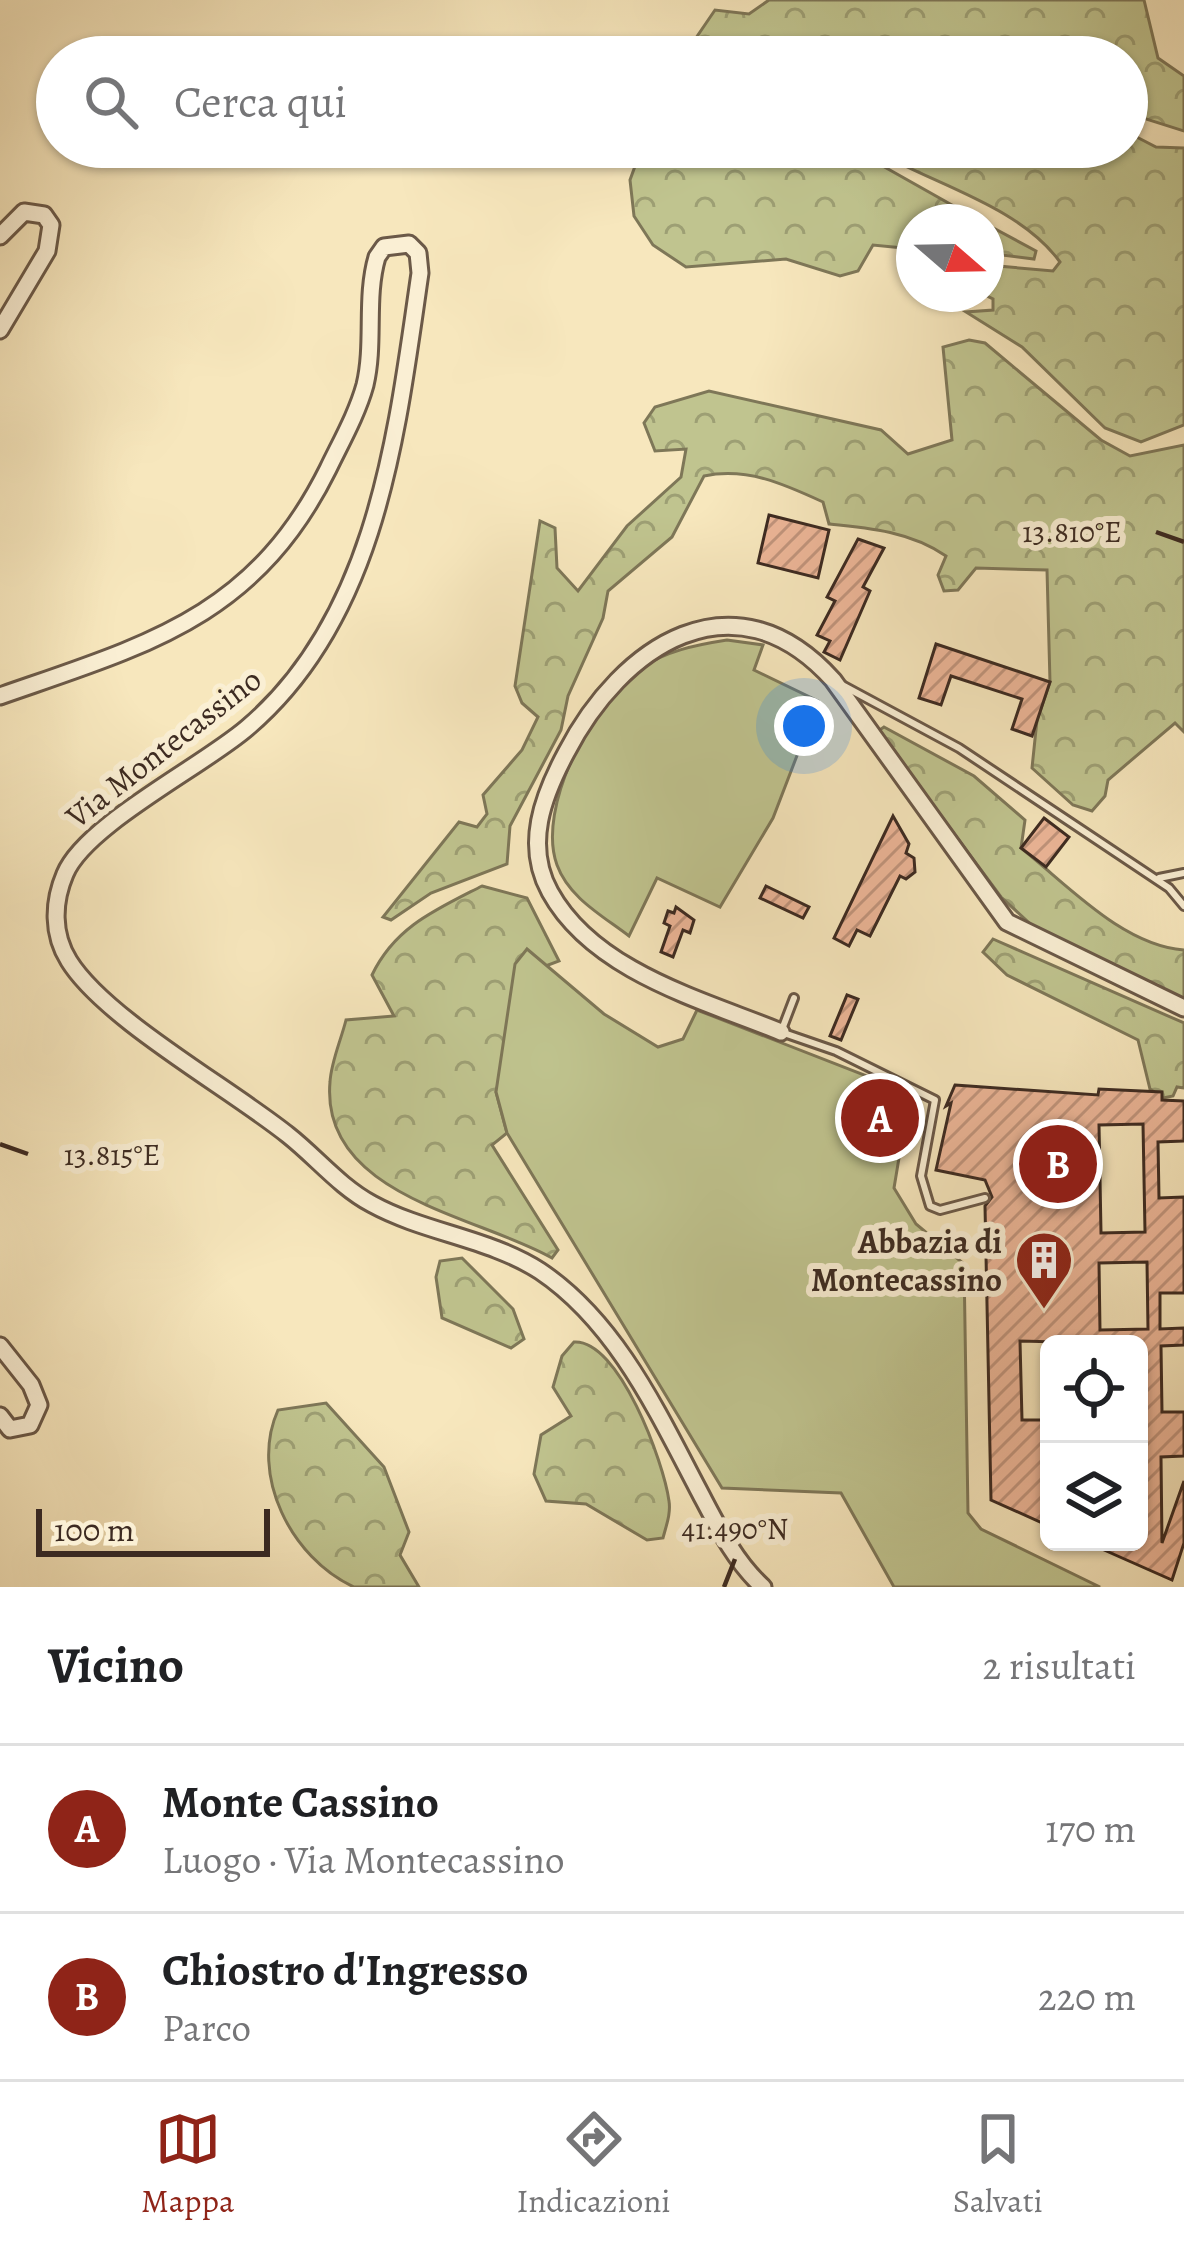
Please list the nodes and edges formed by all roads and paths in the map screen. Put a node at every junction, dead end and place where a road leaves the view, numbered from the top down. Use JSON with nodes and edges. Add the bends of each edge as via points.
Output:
{"nodes":[{"id":1,"x":0,"y":236,"type":"edge"},
{"id":2,"x":0,"y":330,"type":"edge"},
{"id":3,"x":833,"y":680,"type":"junction"},
{"id":4,"x":0,"y":697,"type":"edge"},
{"id":5,"x":1184,"y":873,"type":"edge"},
{"id":6,"x":1155,"y":879,"type":"junction"},
{"id":7,"x":1184,"y":906,"type":"edge"},
{"id":8,"x":794,"y":998,"type":"dead end"},
{"id":9,"x":1184,"y":1008,"type":"edge"},
{"id":10,"x":782,"y":1032,"type":"junction"},
{"id":11,"x":986,"y":1198,"type":"dead end"},
{"id":12,"x":0,"y":1346,"type":"edge"},
{"id":13,"x":0,"y":1416,"type":"edge"},
{"id":14,"x":763,"y":1587,"type":"edge"}],
"edges":[{"from":1,"to":2,"type":"street","via":[[24,212],[51,225],[47,251]]},
{"from":3,"to":6,"type":"lane","via":[[959,748]]},
{"from":3,"to":9,"type":"street","via":[[1007,922]]},
{"from":3,"to":10,"type":"street","via":[[798,647],[762,632],[717,628],[659,644],[618,674],[584,718],[552,778],[536,838],[550,892],[583,933],[658,981]]},
{"from":4,"to":14,"type":"street","name":"Via Montecassino","via":[[171,635],[231,597],[280,548],[316,492],[364,386],[377,256],[409,244],[420,273],[391,452],[339,606],[276,702],[77,852],[56,906],[58,936],[79,975],[114,1006],[368,1203],[514,1257],[574,1300],[634,1372],[718,1526]]},
{"from":5,"to":6,"type":"lane"},
{"from":6,"to":7,"type":"lane"},
{"from":8,"to":10,"type":"lane"},
{"from":10,"to":11,"type":"lane","via":[[935,1100],[921,1176],[925,1200],[940,1210]]},
{"from":12,"to":13,"type":"street","via":[[38,1405],[20,1429]]}]}
